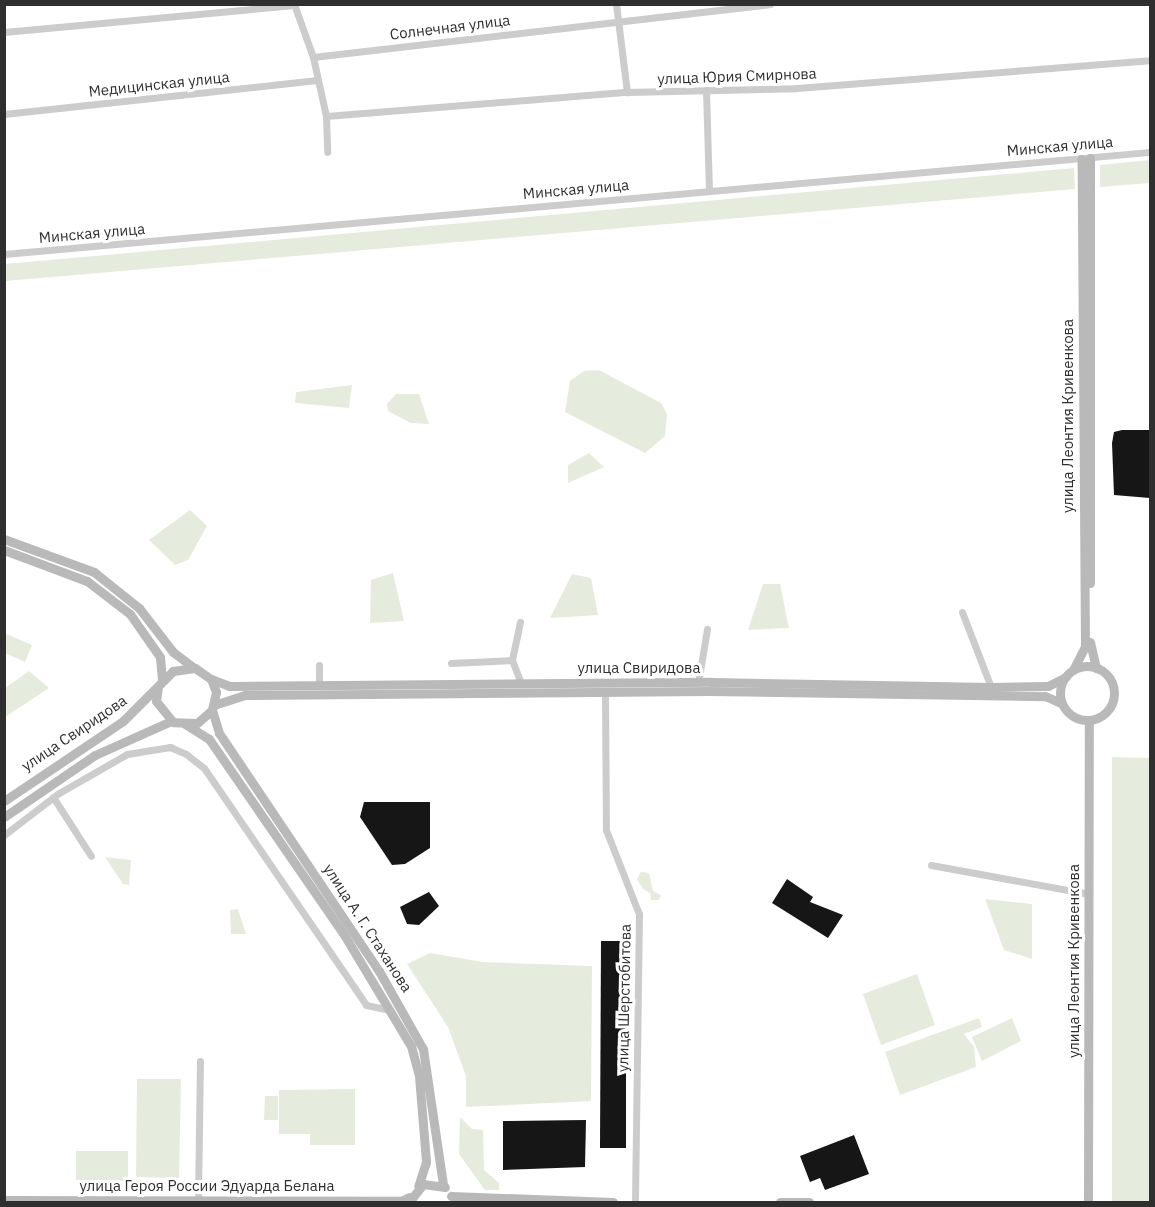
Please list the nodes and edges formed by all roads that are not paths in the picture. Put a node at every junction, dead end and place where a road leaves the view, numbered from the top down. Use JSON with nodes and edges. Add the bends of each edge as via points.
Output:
{"nodes":[{"id":1,"x":616,"y":4,"type":"edge"},
{"id":2,"x":770,"y":4,"type":"edge"},
{"id":3,"x":294,"y":5,"type":"edge"},
{"id":4,"x":617,"y":21,"type":"junction"},
{"id":5,"x":4,"y":32,"type":"edge"},
{"id":6,"x":313,"y":57,"type":"junction"},
{"id":7,"x":1150,"y":60,"type":"edge"},
{"id":8,"x":317,"y":80,"type":"junction"},
{"id":9,"x":706,"y":90,"type":"junction"},
{"id":10,"x":627,"y":92,"type":"junction"},
{"id":11,"x":4,"y":114,"type":"edge"},
{"id":12,"x":326,"y":116,"type":"junction"},
{"id":13,"x":327,"y":152,"type":"dead end"},
{"id":14,"x":1150,"y":152,"type":"edge"},
{"id":15,"x":1086,"y":159,"type":"junction"},
{"id":16,"x":709,"y":191,"type":"junction"},
{"id":17,"x":4,"y":254,"type":"edge"},
{"id":18,"x":4,"y":539,"type":"edge"},
{"id":19,"x":4,"y":550,"type":"edge"},
{"id":20,"x":962,"y":612,"type":"dead end"},
{"id":21,"x":520,"y":622,"type":"dead end"},
{"id":22,"x":707,"y":629,"type":"dead end"},
{"id":23,"x":512,"y":660,"type":"junction"},
{"id":24,"x":451,"y":663,"type":"dead end"},
{"id":25,"x":319,"y":665,"type":"dead end"},
{"id":26,"x":195,"y":668,"type":"junction"},
{"id":27,"x":1096,"y":668,"type":"junction"},
{"id":28,"x":1069,"y":673,"type":"junction"},
{"id":29,"x":211,"y":679,"type":"junction"},
{"id":30,"x":698,"y":682,"type":"junction"},
{"id":31,"x":521,"y":683,"type":"junction"},
{"id":32,"x":160,"y":684,"type":"junction"},
{"id":33,"x":319,"y":685,"type":"junction"},
{"id":34,"x":992,"y":687,"type":"junction"},
{"id":35,"x":605,"y":693,"type":"junction"},
{"id":36,"x":1061,"y":703,"type":"junction"},
{"id":37,"x":213,"y":707,"type":"junction"},
{"id":38,"x":1089,"y":720,"type":"junction"},
{"id":39,"x":171,"y":721,"type":"junction"},
{"id":40,"x":185,"y":724,"type":"junction"},
{"id":41,"x":53,"y":797,"type":"junction"},
{"id":42,"x":4,"y":801,"type":"edge"},
{"id":43,"x":4,"y":817,"type":"edge"},
{"id":44,"x":4,"y":835,"type":"edge"},
{"id":45,"x":91,"y":856,"type":"dead end"},
{"id":46,"x":931,"y":865,"type":"dead end"},
{"id":47,"x":1089,"y":894,"type":"junction"},
{"id":48,"x":383,"y":997,"type":"junction"},
{"id":49,"x":366,"y":1005,"type":"junction"},
{"id":50,"x":391,"y":1010,"type":"junction"},
{"id":51,"x":201,"y":1061,"type":"dead end"},
{"id":52,"x":443,"y":1185,"type":"junction"},
{"id":53,"x":418,"y":1186,"type":"junction"},
{"id":54,"x":451,"y":1199,"type":"edge"},
{"id":55,"x":4,"y":1200,"type":"edge"},
{"id":56,"x":409,"y":1200,"type":"edge"},
{"id":57,"x":198,"y":1201,"type":"junction"},
{"id":58,"x":613,"y":1203,"type":"edge"},
{"id":59,"x":635,"y":1203,"type":"edge"},
{"id":60,"x":780,"y":1203,"type":"edge"},
{"id":61,"x":809,"y":1203,"type":"edge"},
{"id":62,"x":1088,"y":1203,"type":"edge"}],
"edges":[{"from":1,"to":4,"type":"street"},
{"from":2,"to":4,"type":"street","name":"Солнечная улица"},
{"from":3,"to":5,"type":"street"},
{"from":3,"to":6,"type":"street"},
{"from":4,"to":6,"type":"street","name":"Солнечная улица"},
{"from":4,"to":10,"type":"street"},
{"from":6,"to":8,"type":"street"},
{"from":7,"to":9,"type":"street","name":"улица Юрия Смирнова","via":[[798,88]]},
{"from":8,"to":11,"type":"street","name":"Медицинская улица"},
{"from":8,"to":12,"type":"street"},
{"from":9,"to":10,"type":"street","name":"улица Юрия Смирнова"},
{"from":9,"to":16,"type":"street"},
{"from":10,"to":12,"type":"street","name":"улица Юрия Смирнова"},
{"from":12,"to":13,"type":"street"},
{"from":14,"to":15,"type":"street","name":"Минская улица"},
{"from":15,"to":16,"type":"street","name":"Минская улица"},
{"from":15,"to":27,"type":"street","name":"улица Леонтия Кривенкова","via":[[1090,656]]},
{"from":15,"to":28,"type":"street","name":"улица Леонтия Кривенкова","via":[[1085,646]]},
{"from":16,"to":17,"type":"street","name":"Минская улица"},
{"from":18,"to":26,"type":"street","via":[[94,572],[139,608],[173,652]]},
{"from":19,"to":32,"type":"street","via":[[87,580],[130,614],[160,657]]},
{"from":20,"to":34,"type":"street"},
{"from":21,"to":23,"type":"street"},
{"from":22,"to":30,"type":"street"},
{"from":23,"to":24,"type":"street"},
{"from":23,"to":31,"type":"street"},
{"from":25,"to":33,"type":"street"},
{"from":26,"to":29,"type":"street"},
{"from":26,"to":32,"type":"street","via":[[173,671]]},
{"from":27,"to":28,"type":"street"},
{"from":27,"to":38,"type":"street","via":[[1111,681],[1112,701],[1106,711]]},
{"from":28,"to":34,"type":"street","name":"улица Свиридова","via":[[1048,686]]},
{"from":28,"to":36,"type":"street"},
{"from":29,"to":33,"type":"street","name":"улица Свиридова","via":[[229,686]]},
{"from":29,"to":37,"type":"street"},
{"from":30,"to":31,"type":"street","name":"улица Свиридова"},
{"from":30,"to":34,"type":"street","name":"улица Свиридова"},
{"from":31,"to":33,"type":"street","name":"улица Свиридова"},
{"from":32,"to":39,"type":"street","via":[[156,701]]},
{"from":32,"to":42,"type":"street","name":"улица Свиридова","via":[[123,721]]},
{"from":35,"to":36,"type":"street","name":"улица Свиридова","via":[[1045,696]]},
{"from":35,"to":37,"type":"street","name":"улица Свиридова","via":[[245,695]]},
{"from":35,"to":59,"type":"street","name":"улица Шерстобитова","via":[[606,830],[639,914]]},
{"from":36,"to":38,"type":"street","via":[[1074,717]]},
{"from":37,"to":40,"type":"street","via":[[204,719]]},
{"from":37,"to":52,"type":"street","name":"улица А. Г. Стаханова","via":[[219,733],[379,971],[423,1049]]},
{"from":38,"to":47,"type":"street","name":"улица Леонтия Кривенкова"},
{"from":39,"to":40,"type":"street"},
{"from":39,"to":43,"type":"street","name":"улица Свиридова","via":[[95,755]]},
{"from":40,"to":48,"type":"street","name":"улица А. Г. Стаханова","via":[[209,739]]},
{"from":41,"to":44,"type":"street"},
{"from":41,"to":45,"type":"street"},
{"from":41,"to":49,"type":"street","via":[[139,749],[170,747],[204,768]]},
{"from":46,"to":47,"type":"street"},
{"from":47,"to":62,"type":"street","name":"улица Леонтия Кривенкова"},
{"from":48,"to":49,"type":"street"},
{"from":48,"to":50,"type":"street","name":"улица А. Г. Стаханова"},
{"from":49,"to":50,"type":"street"},
{"from":50,"to":53,"type":"street","name":"улица А. Г. Стаханова","via":[[411,1046],[419,1076],[426,1162]]},
{"from":51,"to":57,"type":"street"},
{"from":52,"to":53,"type":"street"},
{"from":52,"to":54,"type":"street"},
{"from":53,"to":56,"type":"street"},
{"from":54,"to":58,"type":"street"},
{"from":55,"to":57,"type":"street","name":"улица Героя России Эдуарда Белана"},
{"from":56,"to":57,"type":"street","name":"улица Героя России Эдуарда Белана"},
{"from":60,"to":61,"type":"street"}]}
